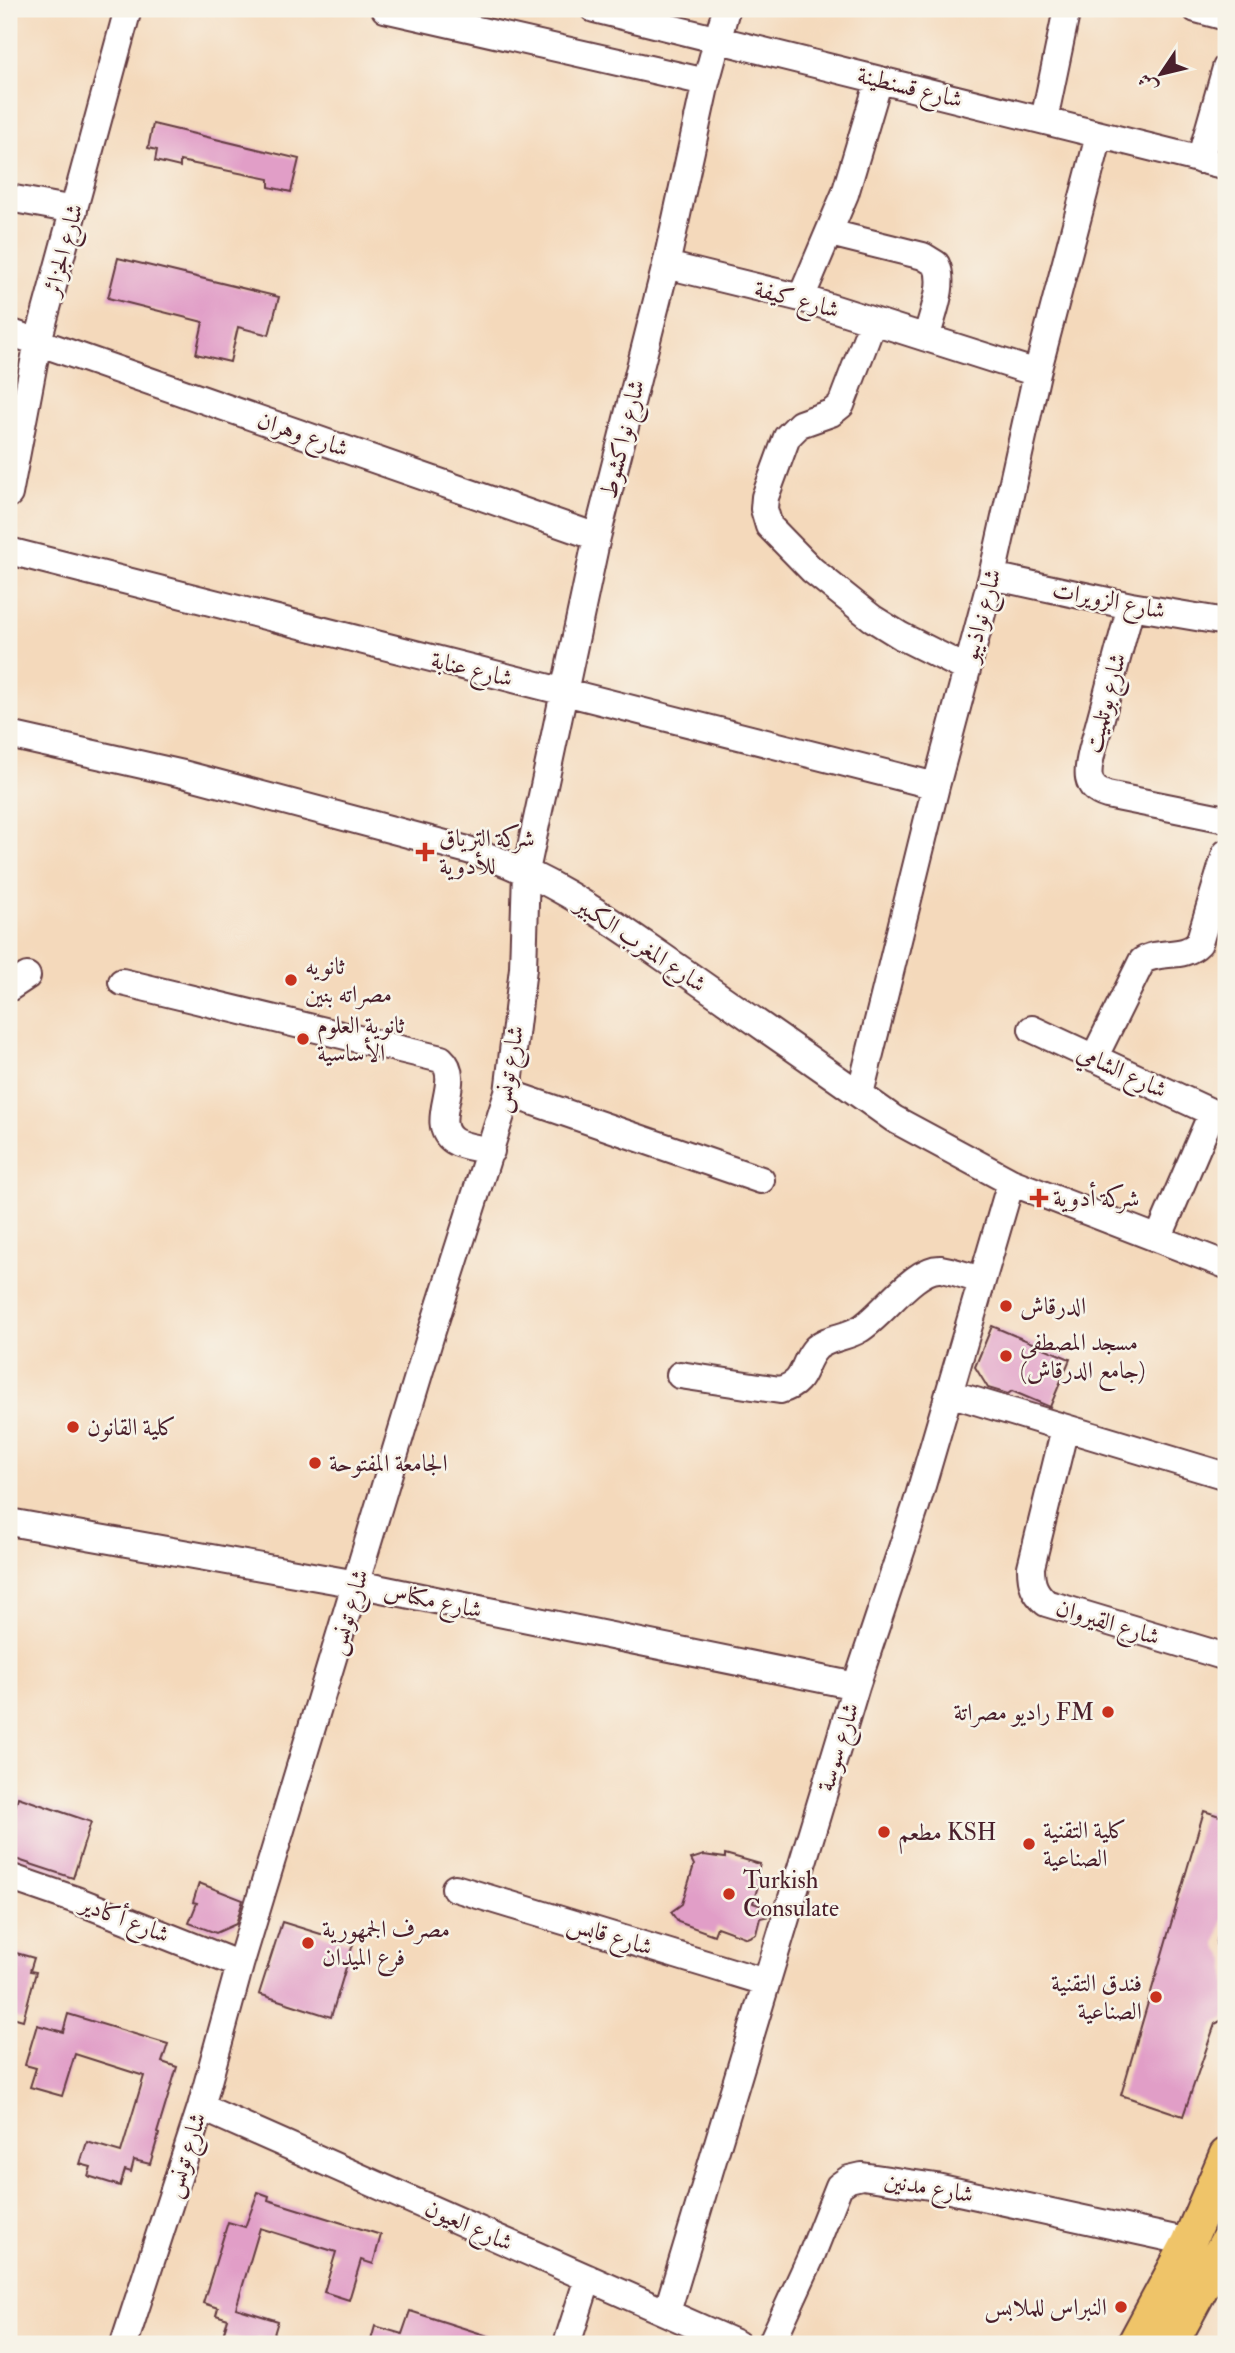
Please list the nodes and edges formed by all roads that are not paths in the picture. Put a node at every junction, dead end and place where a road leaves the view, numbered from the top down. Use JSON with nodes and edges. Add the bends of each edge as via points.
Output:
{"nodes":[{"id":1,"x":128,"y":9,"type":"edge"},
{"id":2,"x":386,"y":9,"type":"edge"},
{"id":3,"x":594,"y":9,"type":"edge"},
{"id":4,"x":726,"y":9,"type":"edge"},
{"id":5,"x":1067,"y":9,"type":"edge"},
{"id":6,"x":1196,"y":9,"type":"edge"},
{"id":7,"x":417,"y":12,"type":"edge"},
{"id":8,"x":1226,"y":17,"type":"edge"},
{"id":9,"x":717,"y":40,"type":"junction"},
{"id":10,"x":1226,"y":68,"type":"edge"},
{"id":11,"x":879,"y":80,"type":"junction"},
{"id":12,"x":706,"y":82,"type":"junction"},
{"id":13,"x":1044,"y":120,"type":"junction"},
{"id":14,"x":1100,"y":136,"type":"junction"},
{"id":15,"x":1200,"y":160,"type":"junction"},
{"id":16,"x":1226,"y":166,"type":"edge"},
{"id":17,"x":9,"y":198,"type":"edge"},
{"id":18,"x":74,"y":209,"type":"junction"},
{"id":19,"x":830,"y":233,"type":"junction"},
{"id":20,"x":666,"y":265,"type":"junction"},
{"id":21,"x":802,"y":298,"type":"junction"},
{"id":22,"x":873,"y":321,"type":"junction"},
{"id":23,"x":9,"y":332,"type":"edge"},
{"id":24,"x":927,"y":336,"type":"junction"},
{"id":25,"x":38,"y":341,"type":"junction"},
{"id":26,"x":1037,"y":373,"type":"junction"},
{"id":27,"x":9,"y":494,"type":"edge"},
{"id":28,"x":597,"y":537,"type":"junction"},
{"id":29,"x":9,"y":551,"type":"edge"},
{"id":30,"x":992,"y":576,"type":"junction"},
{"id":31,"x":1131,"y":606,"type":"junction"},
{"id":32,"x":1226,"y":622,"type":"edge"},
{"id":33,"x":967,"y":669,"type":"junction"},
{"id":34,"x":563,"y":692,"type":"junction"},
{"id":35,"x":9,"y":735,"type":"edge"},
{"id":36,"x":936,"y":786,"type":"junction"},
{"id":37,"x":1226,"y":819,"type":"edge"},
{"id":38,"x":1226,"y":853,"type":"edge"},
{"id":39,"x":526,"y":871,"type":"junction"},
{"id":40,"x":122,"y":982,"type":"dead end"},
{"id":41,"x":1032,"y":1029,"type":"dead end"},
{"id":42,"x":1094,"y":1058,"type":"junction"},
{"id":43,"x":508,"y":1093,"type":"junction"},
{"id":44,"x":860,"y":1094,"type":"junction"},
{"id":45,"x":1219,"y":1116,"type":"edge"},
{"id":46,"x":491,"y":1151,"type":"junction"},
{"id":47,"x":761,"y":1180,"type":"dead end"},
{"id":48,"x":1011,"y":1182,"type":"junction"},
{"id":49,"x":1158,"y":1239,"type":"junction"},
{"id":50,"x":1226,"y":1265,"type":"edge"},
{"id":51,"x":982,"y":1280,"type":"junction"},
{"id":52,"x":680,"y":1375,"type":"dead end"},
{"id":53,"x":949,"y":1393,"type":"junction"},
{"id":54,"x":1065,"y":1428,"type":"junction"},
{"id":55,"x":1226,"y":1476,"type":"edge"},
{"id":56,"x":9,"y":1522,"type":"edge"},
{"id":57,"x":357,"y":1584,"type":"junction"},
{"id":58,"x":1226,"y":1657,"type":"edge"},
{"id":59,"x":856,"y":1686,"type":"junction"},
{"id":60,"x":9,"y":1877,"type":"edge"},
{"id":61,"x":455,"y":1888,"type":"dead end"},
{"id":62,"x":240,"y":1965,"type":"junction"},
{"id":63,"x":765,"y":1982,"type":"junction"},
{"id":64,"x":201,"y":2108,"type":"junction"},
{"id":65,"x":1226,"y":2155,"type":"edge"},
{"id":66,"x":1189,"y":2242,"type":"junction"},
{"id":67,"x":1226,"y":2242,"type":"edge"},
{"id":68,"x":588,"y":2278,"type":"junction"},
{"id":69,"x":667,"y":2312,"type":"junction"},
{"id":70,"x":124,"y":2344,"type":"edge"},
{"id":71,"x":567,"y":2344,"type":"edge"},
{"id":72,"x":737,"y":2344,"type":"edge"},
{"id":73,"x":771,"y":2344,"type":"edge"},
{"id":74,"x":1134,"y":2344,"type":"edge"},
{"id":75,"x":1171,"y":2344,"type":"edge"}],
"edges":[{"from":1,"to":18,"type":"street","name":"شارع الجزائر"},
{"from":2,"to":7,"type":"street"},
{"from":3,"to":9,"type":"street","name":"شارع قسنطينة"},
{"from":4,"to":9,"type":"street","name":"شارع نواكشوط"},
{"from":5,"to":13,"type":"street"},
{"from":6,"to":8,"type":"street"},
{"from":7,"to":12,"type":"street"},
{"from":9,"to":11,"type":"street","name":"شارع قسنطينة"},
{"from":9,"to":12,"type":"street","name":"شارع نواكشوط"},
{"from":10,"to":15,"type":"street"},
{"from":11,"to":13,"type":"street","name":"شارع قسنطينة"},
{"from":11,"to":19,"type":"street","via":[[855,167]]},
{"from":12,"to":20,"type":"street","name":"شارع نواكشوط"},
{"from":13,"to":14,"type":"street","name":"شارع قسنطينة"},
{"from":14,"to":15,"type":"street","name":"شارع قسنطينة"},
{"from":14,"to":26,"type":"street","name":"شارع نواذيبو"},
{"from":15,"to":16,"type":"street","name":"شارع قسنطينة"},
{"from":17,"to":18,"type":"street"},
{"from":18,"to":25,"type":"street","name":"شارع الجزائر"},
{"from":19,"to":21,"type":"street"},
{"from":19,"to":24,"type":"street","via":[[923,256],[936,264],[940,276]]},
{"from":20,"to":21,"type":"street","name":"شارع كيفة"},
{"from":20,"to":28,"type":"street","name":"شارع نواكشوط"},
{"from":21,"to":22,"type":"street","name":"شارع كيفة"},
{"from":22,"to":24,"type":"street","name":"شارع كيفة"},
{"from":22,"to":33,"type":"street","via":[[841,404],[831,413],[800,424],[788,437],[765,497],[766,519],[780,539],[840,594],[901,636]]},
{"from":23,"to":25,"type":"street","name":"شارع وهران"},
{"from":24,"to":26,"type":"street","name":"شارع كيفة"},
{"from":25,"to":27,"type":"street","name":"شارع الجزائر"},
{"from":25,"to":28,"type":"street","name":"شارع وهران"},
{"from":26,"to":30,"type":"street","name":"شارع نواذيبو"},
{"from":28,"to":34,"type":"street","name":"شارع نواكشوط"},
{"from":29,"to":34,"type":"street","name":"شارع عنابة"},
{"from":30,"to":31,"type":"street","name":"شارع الزويرات"},
{"from":30,"to":33,"type":"street","name":"شارع نواذيبو"},
{"from":31,"to":32,"type":"street","name":"شارع الزويرات"},
{"from":31,"to":37,"type":"street","name":"شارع بوتلميت","via":[[1092,751],[1091,785],[1107,795]]},
{"from":33,"to":36,"type":"street","name":"شارع نواذيبو"},
{"from":34,"to":36,"type":"street","name":"شارع عنابة"},
{"from":34,"to":39,"type":"street","name":"شارع نواكشوط"},
{"from":35,"to":39,"type":"street","name":"شارع المغرب الكبير","via":[[183,774],[487,856]]},
{"from":36,"to":44,"type":"street","name":"شارع نواذيبو"},
{"from":38,"to":42,"type":"street","via":[[1199,943],[1186,953],[1155,955],[1142,961]]},
{"from":39,"to":43,"type":"street","name":"شارع تونس","via":[[523,968]]},
{"from":39,"to":44,"type":"street","name":"شارع المغرب الكبير","via":[[590,906]]},
{"from":40,"to":46,"type":"street","via":[[441,1059],[450,1074],[443,1122],[447,1133],[453,1140]]},
{"from":41,"to":42,"type":"street","name":"شارع الشامي"},
{"from":42,"to":45,"type":"street","name":"شارع الشامي"},
{"from":43,"to":46,"type":"street","name":"شارع تونس"},
{"from":43,"to":47,"type":"street"},
{"from":44,"to":48,"type":"street","name":"شارع المغرب الكبير","via":[[894,1119]]},
{"from":45,"to":49,"type":"street","name":"شارع الشامي"},
{"from":46,"to":57,"type":"street","name":"شارع تونس"},
{"from":48,"to":49,"type":"street","name":"شارع المغرب الكبير"},
{"from":48,"to":51,"type":"street","name":"شارع سوسة"},
{"from":49,"to":50,"type":"street","name":"شارع المغرب الكبير"},
{"from":51,"to":52,"type":"street","via":[[939,1269],[922,1274],[864,1327],[822,1343],[811,1353],[803,1376],[793,1387],[780,1391]]},
{"from":51,"to":53,"type":"street","name":"شارع سوسة"},
{"from":53,"to":54,"type":"street"},
{"from":53,"to":59,"type":"street","name":"شارع سوسة"},
{"from":54,"to":55,"type":"street"},
{"from":54,"to":58,"type":"street","name":"شارع القيروان","via":[[1031,1567],[1035,1592],[1046,1603]]},
{"from":56,"to":57,"type":"street","name":"شارع مكناس"},
{"from":57,"to":59,"type":"street","name":"شارع مكناس"},
{"from":57,"to":62,"type":"street","name":"شارع تونس"},
{"from":59,"to":63,"type":"street","name":"شارع سوسة"},
{"from":60,"to":62,"type":"street","name":"شارع أكادير"},
{"from":61,"to":63,"type":"street","name":"شارع قابس"},
{"from":62,"to":64,"type":"street","name":"شارع تونس"},
{"from":63,"to":69,"type":"street","name":"شارع سوسة"},
{"from":64,"to":68,"type":"street","name":"شارع العيون"},
{"from":64,"to":70,"type":"street","name":"شارع تونس"},
{"from":65,"to":66,"type":"main road"},
{"from":66,"to":73,"type":"street","name":"شارع مدنين","via":[[936,2187],[862,2176],[849,2179],[839,2186]]},
{"from":66,"to":74,"type":"main road"},
{"from":67,"to":75,"type":"main road"},
{"from":68,"to":69,"type":"street","name":"شارع العيون"},
{"from":68,"to":71,"type":"street"},
{"from":69,"to":72,"type":"street","name":"شارع العيون"}]}
